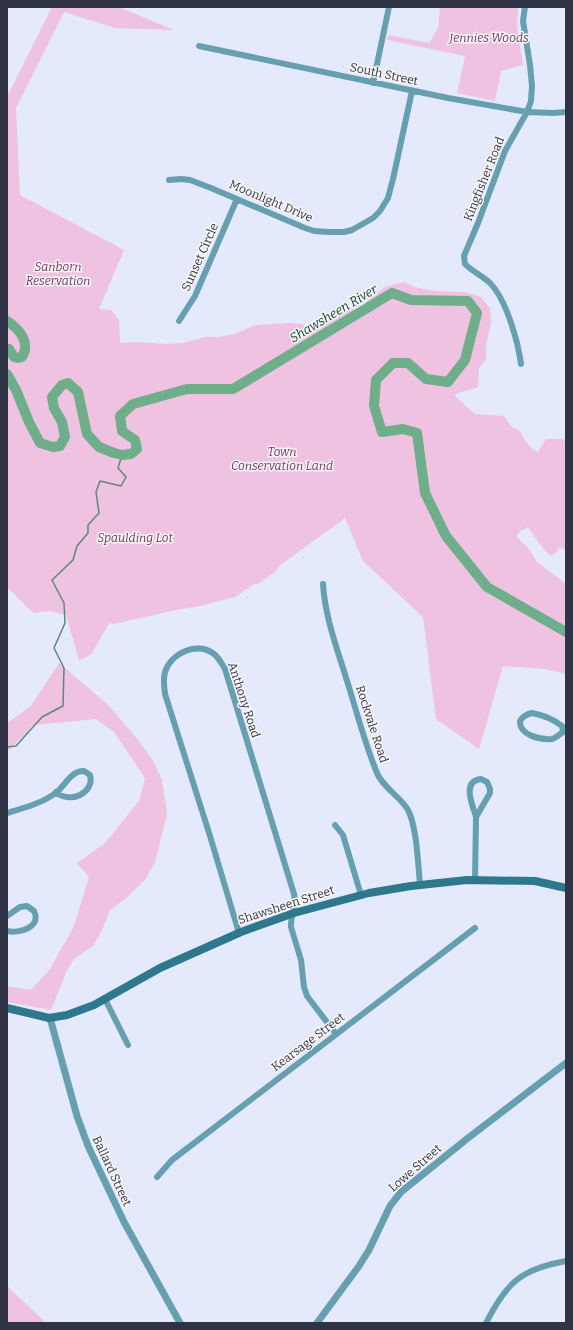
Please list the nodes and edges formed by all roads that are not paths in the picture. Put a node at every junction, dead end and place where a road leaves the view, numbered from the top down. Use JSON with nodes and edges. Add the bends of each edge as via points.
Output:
{"nodes":[{"id":1,"x":389,"y":7,"type":"edge"},
{"id":2,"x":525,"y":7,"type":"edge"},
{"id":3,"x":199,"y":46,"type":"dead end"},
{"id":4,"x":373,"y":83,"type":"junction"},
{"id":5,"x":412,"y":91,"type":"junction"},
{"id":6,"x":527,"y":112,"type":"junction"},
{"id":7,"x":566,"y":112,"type":"edge"},
{"id":8,"x":169,"y":180,"type":"dead end"},
{"id":9,"x":237,"y":199,"type":"junction"},
{"id":10,"x":179,"y":321,"type":"dead end"},
{"id":11,"x":521,"y":364,"type":"dead end"},
{"id":12,"x":323,"y":584,"type":"dead end"},
{"id":13,"x":564,"y":733,"type":"edge"},
{"id":14,"x":56,"y":792,"type":"junction"},
{"id":15,"x":7,"y":813,"type":"edge"},
{"id":16,"x":476,"y":817,"type":"junction"},
{"id":17,"x":335,"y":826,"type":"dead end"},
{"id":18,"x":475,"y":880,"type":"junction"},
{"id":19,"x":420,"y":884,"type":"junction"},
{"id":20,"x":566,"y":888,"type":"edge"},
{"id":21,"x":361,"y":895,"type":"junction"},
{"id":22,"x":294,"y":913,"type":"junction"},
{"id":23,"x":7,"y":916,"type":"edge"},
{"id":24,"x":475,"y":928,"type":"dead end"},
{"id":25,"x":7,"y":931,"type":"edge"},
{"id":26,"x":239,"y":933,"type":"junction"},
{"id":27,"x":105,"y":999,"type":"junction"},
{"id":28,"x":7,"y":1008,"type":"edge"},
{"id":29,"x":50,"y":1018,"type":"junction"},
{"id":30,"x":336,"y":1034,"type":"junction"},
{"id":31,"x":128,"y":1045,"type":"dead end"},
{"id":32,"x":566,"y":1063,"type":"edge"},
{"id":33,"x":157,"y":1177,"type":"dead end"},
{"id":34,"x":566,"y":1261,"type":"edge"},
{"id":35,"x":180,"y":1323,"type":"edge"},
{"id":36,"x":317,"y":1323,"type":"edge"},
{"id":37,"x":486,"y":1323,"type":"edge"}],
"edges":[{"from":1,"to":4,"type":"street"},
{"from":2,"to":6,"type":"street","name":"Kingfisher Road","via":[[523,21],[532,86]]},
{"from":3,"to":4,"type":"street","name":"South Street"},
{"from":4,"to":5,"type":"street","name":"South Street"},
{"from":5,"to":6,"type":"street","name":"South Street"},
{"from":5,"to":9,"type":"street","name":"Moonlight Drive","via":[[389,194],[380,211],[367,222],[344,232],[314,231]]},
{"from":6,"to":7,"type":"street","name":"South Street"},
{"from":6,"to":11,"type":"street","name":"Kingfisher Road","via":[[505,151],[464,256],[465,264],[491,284],[499,296],[513,328],[520,350]]},
{"from":8,"to":9,"type":"street","name":"Moonlight Drive","via":[[190,180]]},
{"from":9,"to":10,"type":"street","name":"Sunset Circle","via":[[195,296]]},
{"from":12,"to":19,"type":"street","name":"Rockvale Road","via":[[323,597],[332,632],[369,754],[378,775],[408,809],[412,820]]},
{"from":13,"to":13,"type":"street","via":[[562,726],[542,715],[526,714],[520,721],[521,728],[538,737],[553,739]]},
{"from":14,"to":14,"type":"street","via":[[78,771],[90,775],[89,785],[76,797],[66,798]]},
{"from":14,"to":15,"type":"street","via":[[33,805]]},
{"from":16,"to":16,"type":"street","via":[[490,793],[487,782],[481,779],[474,781],[470,787]]},
{"from":16,"to":18,"type":"street"},
{"from":17,"to":21,"type":"street","via":[[343,835]]},
{"from":18,"to":19,"type":"main road","name":"Shawsheen Street"},
{"from":18,"to":20,"type":"main road","name":"Shawsheen Street","via":[[534,881]]},
{"from":19,"to":21,"type":"main road","name":"Shawsheen Street"},
{"from":21,"to":22,"type":"main road","name":"Shawsheen Street"},
{"from":22,"to":26,"type":"main road","name":"Shawsheen Street"},
{"from":22,"to":26,"type":"street","name":"Anthony Road","via":[[294,894],[222,663],[205,649],[180,653],[174,657],[165,672],[165,694]]},
{"from":22,"to":30,"type":"street","name":"Anthony Road","via":[[290,922],[301,960],[307,996]]},
{"from":23,"to":25,"type":"street","via":[[27,906],[34,911],[36,917],[34,924],[29,928],[15,932]]},
{"from":24,"to":30,"type":"street","name":"Kearsage Street"},
{"from":26,"to":27,"type":"main road","name":"Shawsheen Street","via":[[160,968]]},
{"from":27,"to":29,"type":"main road","name":"Shawsheen Street","via":[[67,1015]]},
{"from":27,"to":31,"type":"street"},
{"from":28,"to":29,"type":"main road","name":"Shawsheen Street"},
{"from":29,"to":35,"type":"street","name":"Ballard Street","via":[[76,1116],[88,1146],[124,1222]]},
{"from":30,"to":33,"type":"street","name":"Kearsage Street","via":[[172,1160]]},
{"from":32,"to":36,"type":"street","name":"Lowe Street","via":[[401,1192],[390,1206],[359,1266]]},
{"from":34,"to":37,"type":"street","via":[[532,1270],[516,1281],[502,1294]]}]}
